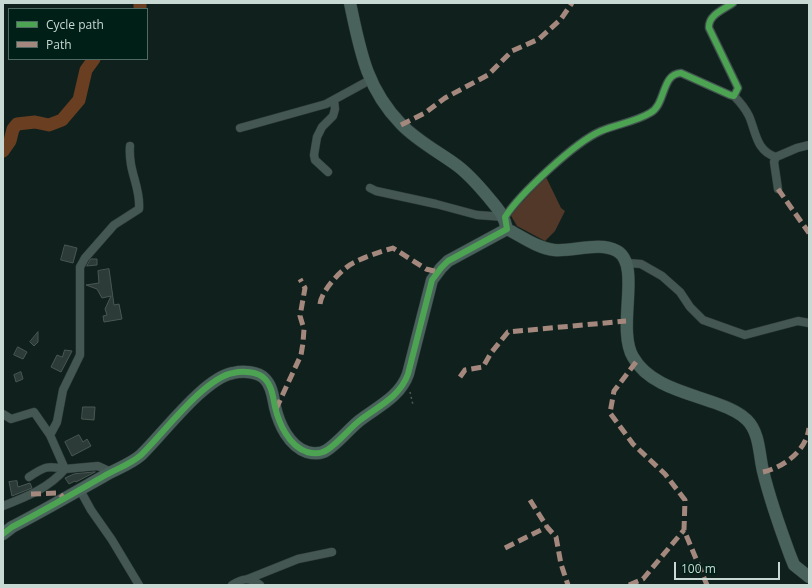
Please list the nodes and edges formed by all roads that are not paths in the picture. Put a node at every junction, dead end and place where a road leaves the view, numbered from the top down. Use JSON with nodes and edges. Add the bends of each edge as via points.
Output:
{"nodes":[{"id":1,"x":350,"y":3,"type":"edge"},
{"id":2,"x":733,"y":3,"type":"edge"},
{"id":3,"x":370,"y":80,"type":"junction"},
{"id":4,"x":734,"y":96,"type":"junction"},
{"id":5,"x":334,"y":100,"type":"junction"},
{"id":6,"x":240,"y":128,"type":"dead end"},
{"id":7,"x":809,"y":145,"type":"edge"},
{"id":8,"x":130,"y":146,"type":"dead end"},
{"id":9,"x":776,"y":157,"type":"junction"},
{"id":10,"x":328,"y":172,"type":"dead end"},
{"id":11,"x":370,"y":188,"type":"dead end"},
{"id":12,"x":778,"y":189,"type":"dead end"},
{"id":13,"x":506,"y":223,"type":"junction"},
{"id":14,"x":627,"y":263,"type":"junction"},
{"id":15,"x":809,"y":323,"type":"edge"},
{"id":16,"x":3,"y":414,"type":"edge"},
{"id":17,"x":50,"y":436,"type":"junction"},
{"id":18,"x":65,"y":468,"type":"junction"},
{"id":19,"x":111,"y":472,"type":"junction"},
{"id":20,"x":29,"y":477,"type":"dead end"},
{"id":21,"x":80,"y":490,"type":"junction"},
{"id":22,"x":3,"y":506,"type":"edge"},
{"id":23,"x":3,"y":534,"type":"edge"},
{"id":24,"x":332,"y":552,"type":"dead end"},
{"id":25,"x":809,"y":577,"type":"edge"},
{"id":26,"x":248,"y":579,"type":"junction"},
{"id":27,"x":139,"y":585,"type":"edge"},
{"id":28,"x":232,"y":585,"type":"edge"},
{"id":29,"x":260,"y":585,"type":"edge"}],
"edges":[{"from":1,"to":3,"type":"street","via":[[359,47]]},
{"from":2,"to":4,"type":"street","via":[[712,17],[709,28],[738,88]]},
{"from":3,"to":5,"type":"street"},
{"from":3,"to":13,"type":"street","via":[[401,125],[457,165],[472,179]]},
{"from":4,"to":9,"type":"street","via":[[749,117],[756,140],[766,152]]},
{"from":4,"to":13,"type":"street","via":[[677,73],[668,80],[657,106],[651,113],[600,131],[582,142],[513,205]]},
{"from":5,"to":6,"type":"street"},
{"from":5,"to":10,"type":"street","via":[[335,109],[317,137],[314,155],[315,160]]},
{"from":7,"to":9,"type":"street"},
{"from":8,"to":17,"type":"street","via":[[129,160],[138,193],[139,209],[114,225],[84,258],[80,267],[80,355],[63,390]]},
{"from":9,"to":12,"type":"street","via":[[774,162]]},
{"from":11,"to":13,"type":"street"},
{"from":13,"to":14,"type":"street","via":[[552,250],[600,247],[616,250],[624,256]]},
{"from":13,"to":19,"type":"street","via":[[441,268],[432,280],[405,382],[396,394],[359,421],[328,450],[311,453],[294,445],[286,434],[271,389],[265,379],[248,372],[232,373],[213,383],[186,406],[140,456]]},
{"from":14,"to":15,"type":"street","via":[[641,264],[662,276],[680,292],[703,320],[745,335],[798,321]]},
{"from":14,"to":25,"type":"street","via":[[627,344],[636,362],[645,373],[660,382],[732,410],[748,421],[755,433],[763,472],[790,555],[794,565]]},
{"from":16,"to":17,"type":"street","via":[[11,419],[34,412]]},
{"from":17,"to":18,"type":"street"},
{"from":18,"to":19,"type":"street","via":[[98,466]]},
{"from":18,"to":20,"type":"street","via":[[48,466]]},
{"from":18,"to":22,"type":"street","via":[[58,478],[44,487]]},
{"from":19,"to":21,"type":"street"},
{"from":21,"to":23,"type":"street"},
{"from":21,"to":27,"type":"street"},
{"from":24,"to":26,"type":"street","via":[[298,559]]},
{"from":26,"to":28,"type":"street","via":[[242,579]]},
{"from":26,"to":29,"type":"street"}]}
